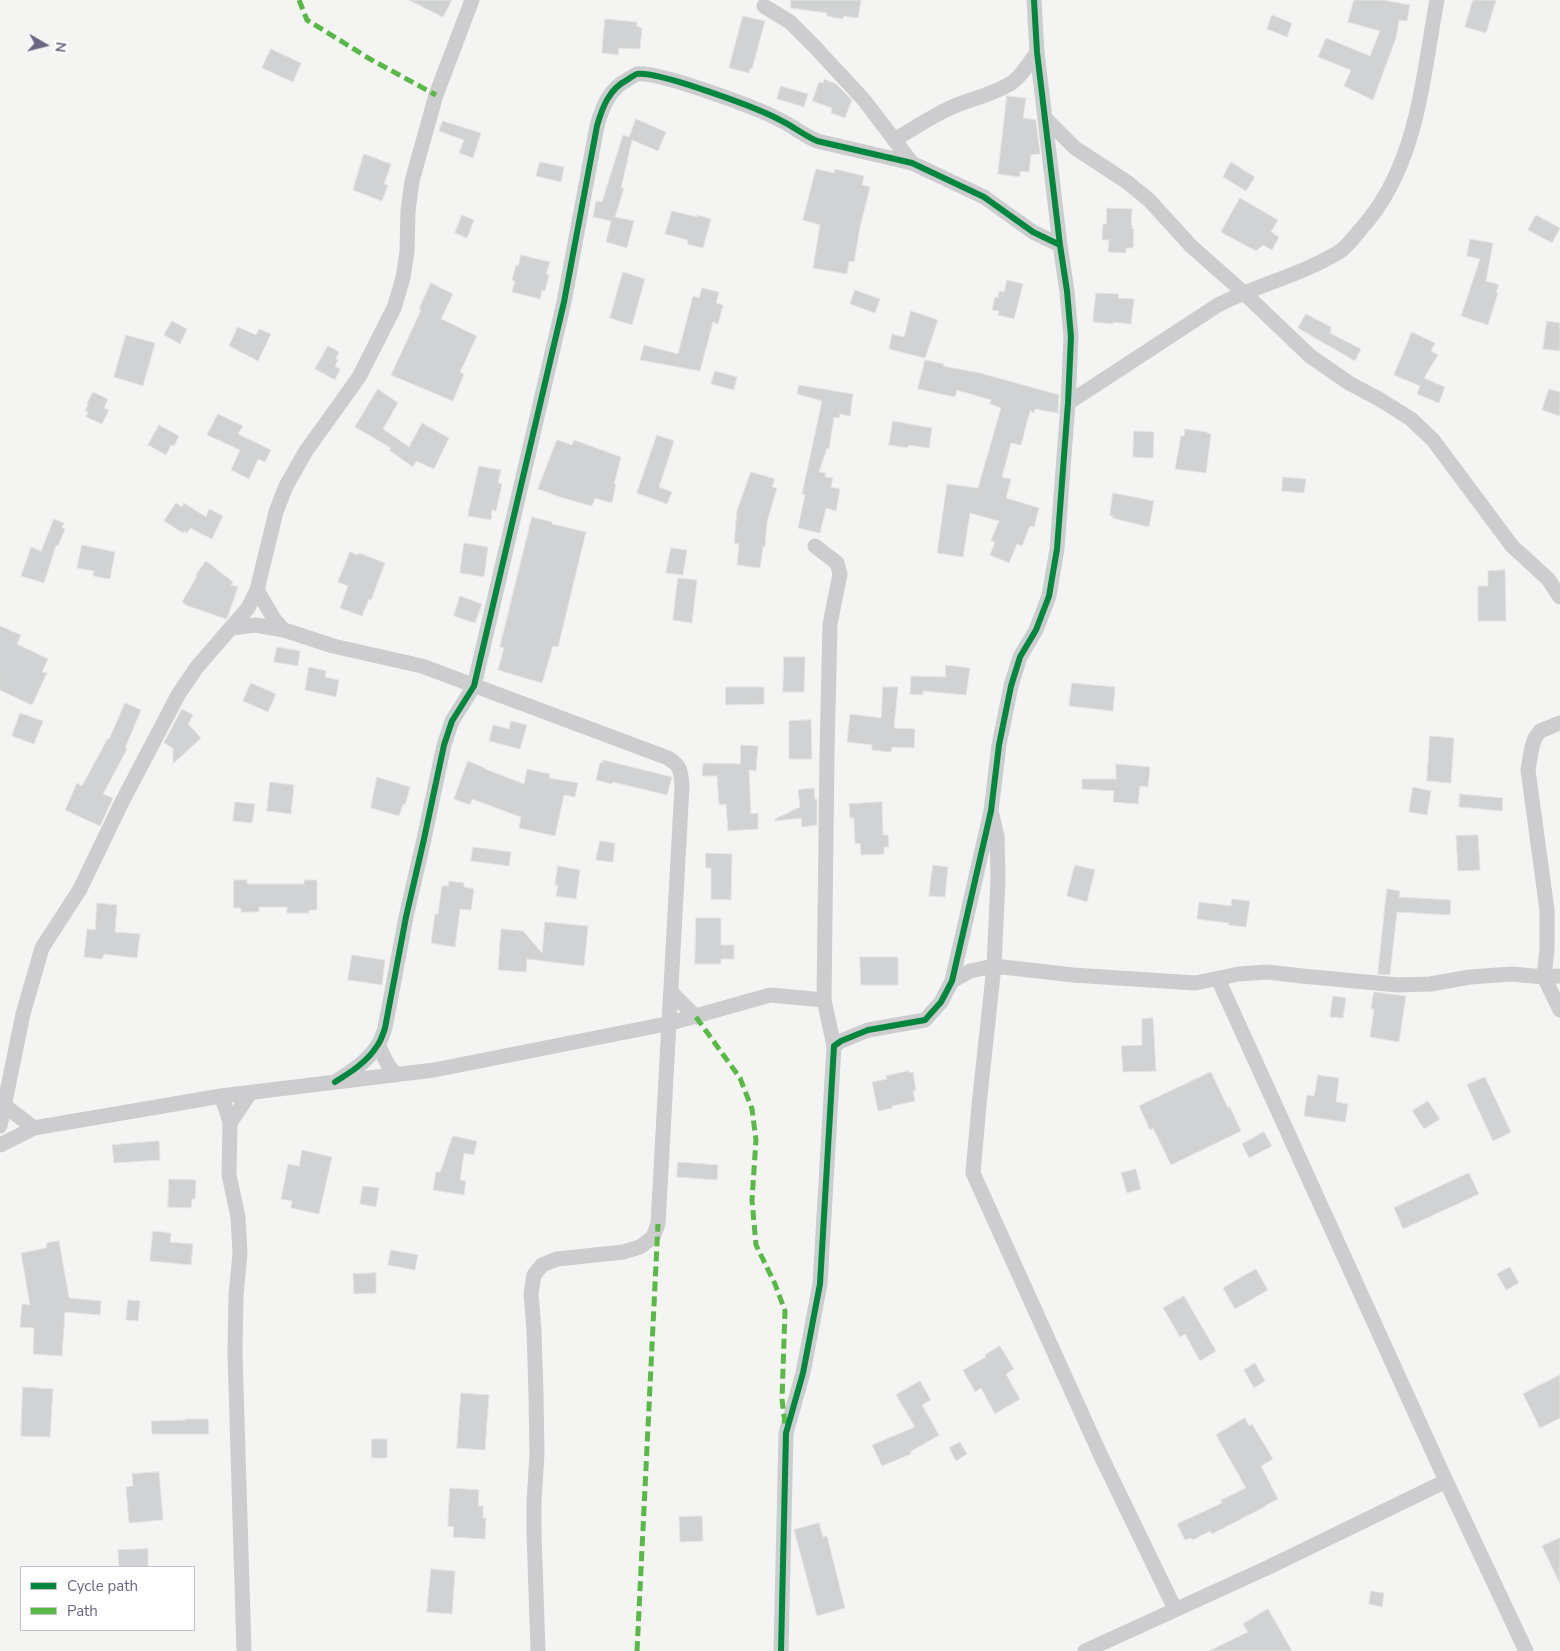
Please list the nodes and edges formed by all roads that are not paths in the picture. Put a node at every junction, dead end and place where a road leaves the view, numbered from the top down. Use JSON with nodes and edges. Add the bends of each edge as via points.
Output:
{"nodes":[{"id":1,"x":472,"y":0,"type":"edge"},
{"id":2,"x":1034,"y":0,"type":"edge"},
{"id":3,"x":1437,"y":0,"type":"edge"},
{"id":4,"x":764,"y":6,"type":"dead end"},
{"id":5,"x":1038,"y":52,"type":"junction"},
{"id":6,"x":1046,"y":119,"type":"junction"},
{"id":7,"x":894,"y":140,"type":"junction"},
{"id":8,"x":912,"y":163,"type":"junction"},
{"id":9,"x":1060,"y":245,"type":"junction"},
{"id":10,"x":1243,"y":292,"type":"junction"},
{"id":11,"x":1068,"y":403,"type":"junction"},
{"id":12,"x":814,"y":546,"type":"dead end"},
{"id":13,"x":257,"y":590,"type":"junction"},
{"id":14,"x":1560,"y":598,"type":"edge"},
{"id":15,"x":231,"y":628,"type":"junction"},
{"id":16,"x":284,"y":630,"type":"junction"},
{"id":17,"x":474,"y":686,"type":"junction"},
{"id":18,"x":1560,"y":723,"type":"edge"},
{"id":19,"x":991,"y":811,"type":"junction"},
{"id":20,"x":994,"y":966,"type":"junction"},
{"id":21,"x":1560,"y":976,"type":"edge"},
{"id":22,"x":1544,"y":977,"type":"junction"},
{"id":23,"x":1218,"y":979,"type":"junction"},
{"id":24,"x":952,"y":981,"type":"junction"},
{"id":25,"x":672,"y":994,"type":"junction"},
{"id":26,"x":824,"y":1000,"type":"junction"},
{"id":27,"x":1560,"y":1010,"type":"edge"},
{"id":28,"x":696,"y":1017,"type":"junction"},
{"id":29,"x":670,"y":1023,"type":"junction"},
{"id":30,"x":378,"y":1046,"type":"junction"},
{"id":31,"x":834,"y":1046,"type":"junction"},
{"id":32,"x":396,"y":1074,"type":"junction"},
{"id":33,"x":336,"y":1082,"type":"junction"},
{"id":34,"x":250,"y":1093,"type":"junction"},
{"id":35,"x":221,"y":1096,"type":"junction"},
{"id":36,"x":4,"y":1105,"type":"junction"},
{"id":37,"x":230,"y":1123,"type":"junction"},
{"id":38,"x":0,"y":1126,"type":"edge"},
{"id":39,"x":34,"y":1128,"type":"junction"},
{"id":40,"x":0,"y":1145,"type":"edge"},
{"id":41,"x":1446,"y":1481,"type":"junction"},
{"id":42,"x":1176,"y":1609,"type":"junction"},
{"id":43,"x":244,"y":1651,"type":"edge"},
{"id":44,"x":538,"y":1651,"type":"edge"},
{"id":45,"x":781,"y":1651,"type":"edge"},
{"id":46,"x":1085,"y":1651,"type":"edge"},
{"id":47,"x":1526,"y":1651,"type":"edge"}],
"edges":[{"from":1,"to":13,"type":"street","via":[[436,95],[412,181],[407,250],[394,308],[359,377],[306,451],[286,486],[276,512]]},
{"from":2,"to":5,"type":"street"},
{"from":3,"to":10,"type":"street","via":[[1423,88],[1409,144],[1388,191],[1367,222],[1341,250],[1298,272]]},
{"from":4,"to":7,"type":"street","via":[[790,22],[814,46],[864,100]]},
{"from":5,"to":6,"type":"street"},
{"from":5,"to":7,"type":"street","via":[[1013,81],[943,112]]},
{"from":6,"to":9,"type":"street"},
{"from":6,"to":10,"type":"street","via":[[1075,148],[1149,200],[1191,246]]},
{"from":7,"to":8,"type":"street"},
{"from":8,"to":9,"type":"street","via":[[984,197],[1033,232]]},
{"from":8,"to":17,"type":"street","via":[[817,141],[766,113],[682,83],[637,74],[617,84],[603,106],[596,126],[564,302]]},
{"from":9,"to":11,"type":"street","via":[[1071,337]]},
{"from":10,"to":11,"type":"street"},
{"from":10,"to":14,"type":"street","via":[[1310,356],[1410,419],[1432,440],[1512,546],[1548,579]]},
{"from":11,"to":19,"type":"street","via":[[1058,549],[1050,596],[1020,657],[1011,686],[999,745]]},
{"from":12,"to":26,"type":"street","via":[[837,563],[840,574],[830,624]]},
{"from":13,"to":15,"type":"street","via":[[248,608]]},
{"from":13,"to":16,"type":"street"},
{"from":15,"to":16,"type":"street","via":[[256,625]]},
{"from":15,"to":36,"type":"street","via":[[178,695],[80,889],[42,948],[23,1014]]},
{"from":16,"to":17,"type":"street","via":[[333,646],[422,666]]},
{"from":17,"to":25,"type":"street","via":[[677,763],[682,786]]},
{"from":17,"to":30,"type":"street","via":[[452,722],[444,745],[385,1028]]},
{"from":18,"to":22,"type":"street","via":[[1540,731],[1535,738],[1528,770],[1547,910]]},
{"from":19,"to":20,"type":"street","via":[[997,836],[998,879]]},
{"from":19,"to":24,"type":"street"},
{"from":20,"to":23,"type":"street","via":[[1141,980],[1195,982]]},
{"from":20,"to":24,"type":"street"},
{"from":20,"to":42,"type":"street","via":[[973,1173],[1100,1454]]},
{"from":21,"to":22,"type":"street"},
{"from":22,"to":23,"type":"street","via":[[1512,974],[1398,985],[1267,972]]},
{"from":22,"to":27,"type":"street"},
{"from":23,"to":41,"type":"street"},
{"from":24,"to":31,"type":"street","via":[[942,1002],[925,1020],[868,1030]]},
{"from":25,"to":28,"type":"street"},
{"from":25,"to":29,"type":"street"},
{"from":26,"to":28,"type":"street","via":[[770,995]]},
{"from":26,"to":31,"type":"street"},
{"from":28,"to":29,"type":"street"},
{"from":29,"to":32,"type":"street","via":[[434,1070]]},
{"from":29,"to":44,"type":"street","via":[[658,1224],[653,1237],[640,1247],[622,1252],[557,1259],[542,1265],[534,1275],[531,1294],[537,1434],[534,1532]]},
{"from":30,"to":32,"type":"street"},
{"from":30,"to":33,"type":"street","via":[[354,1071]]},
{"from":31,"to":45,"type":"street","via":[[820,1284],[803,1373],[786,1433]]},
{"from":32,"to":33,"type":"street"},
{"from":33,"to":34,"type":"street"},
{"from":34,"to":35,"type":"street"},
{"from":34,"to":37,"type":"street"},
{"from":35,"to":37,"type":"street"},
{"from":35,"to":39,"type":"street"},
{"from":36,"to":38,"type":"street"},
{"from":36,"to":39,"type":"street"},
{"from":37,"to":43,"type":"street","via":[[229,1175],[238,1217],[240,1254],[235,1353]]},
{"from":39,"to":40,"type":"street"},
{"from":41,"to":42,"type":"street"},
{"from":41,"to":47,"type":"street"},
{"from":42,"to":46,"type":"street"}]}
